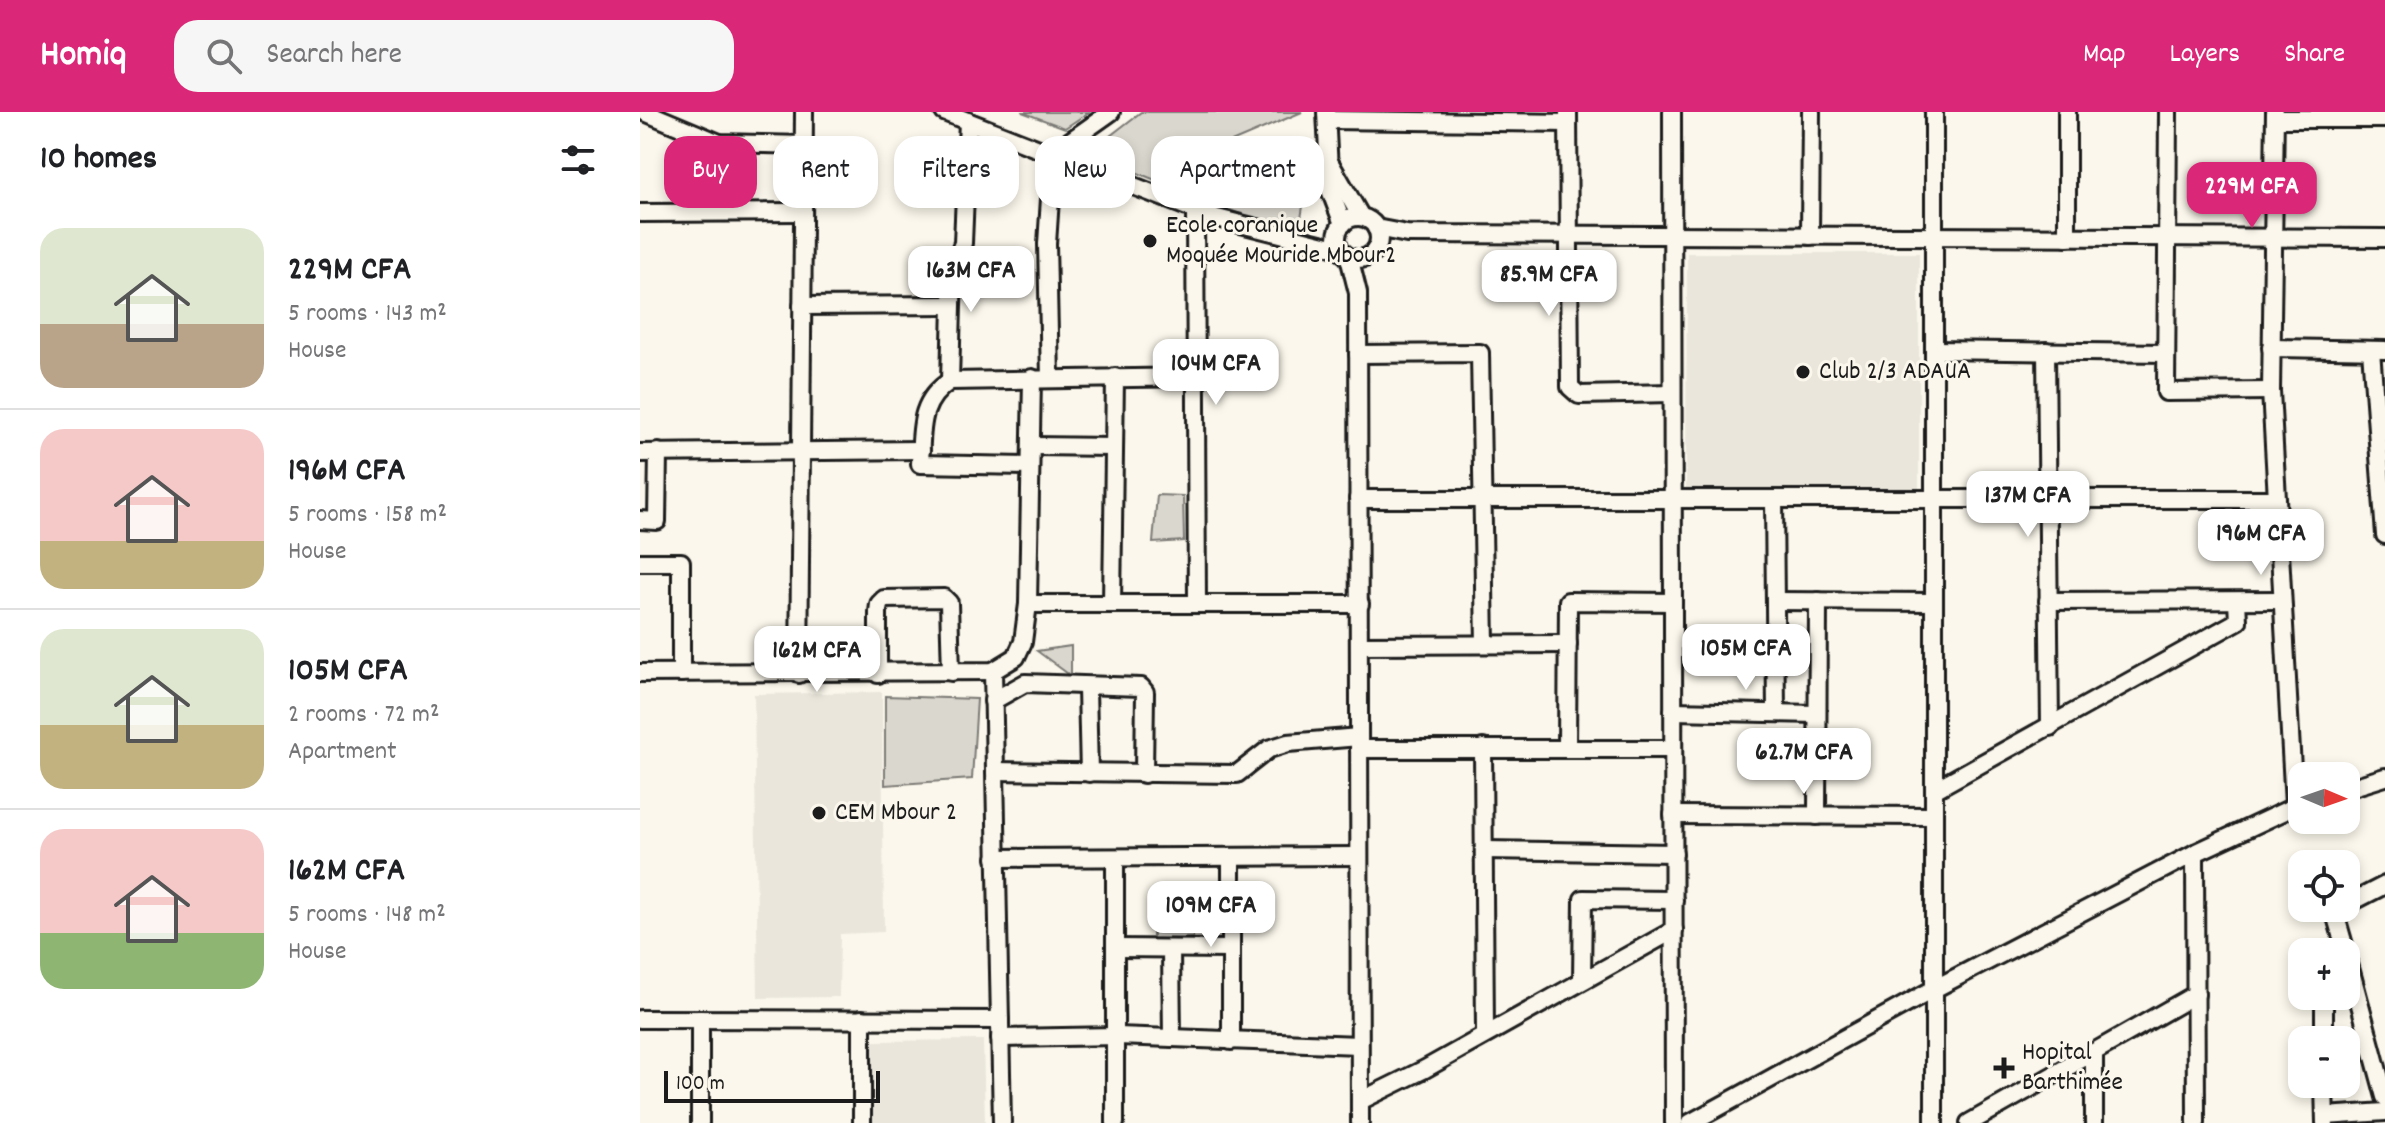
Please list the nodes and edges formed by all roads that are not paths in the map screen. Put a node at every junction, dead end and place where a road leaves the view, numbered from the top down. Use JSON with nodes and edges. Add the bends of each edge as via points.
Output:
{"nodes":[{"id":1,"x":645,"y":112,"type":"edge"},
{"id":2,"x":804,"y":112,"type":"edge"},
{"id":3,"x":944,"y":112,"type":"edge"},
{"id":4,"x":1111,"y":112,"type":"edge"},
{"id":5,"x":1672,"y":112,"type":"edge"},
{"id":6,"x":1811,"y":112,"type":"edge"},
{"id":7,"x":1934,"y":112,"type":"edge"},
{"id":8,"x":2067,"y":112,"type":"edge"},
{"id":9,"x":2168,"y":112,"type":"edge"},
{"id":10,"x":1326,"y":116,"type":"edge"},
{"id":11,"x":1481,"y":116,"type":"edge"},
{"id":12,"x":2275,"y":116,"type":"edge"},
{"id":13,"x":1568,"y":117,"type":"edge"},
{"id":14,"x":2385,"y":119,"type":"edge"},
{"id":15,"x":968,"y":121,"type":"junction"},
{"id":16,"x":702,"y":136,"type":"edge"},
{"id":17,"x":804,"y":136,"type":"edge"},
{"id":18,"x":1077,"y":136,"type":"edge"},
{"id":19,"x":1035,"y":146,"type":"edge"},
{"id":20,"x":1328,"y":158,"type":"junction"},
{"id":21,"x":1135,"y":186,"type":"edge"},
{"id":22,"x":721,"y":208,"type":"edge"},
{"id":23,"x":803,"y":208,"type":"edge"},
{"id":24,"x":1049,"y":208,"type":"edge"},
{"id":25,"x":1195,"y":210,"type":"junction"},
{"id":26,"x":721,"y":212,"type":"junction"},
{"id":27,"x":803,"y":212,"type":"junction"},
{"id":28,"x":640,"y":213,"type":"edge"},
{"id":29,"x":1361,"y":217,"type":"junction"},
{"id":30,"x":1341,"y":227,"type":"junction"},
{"id":31,"x":1376,"y":228,"type":"junction"},
{"id":32,"x":1407,"y":234,"type":"junction"},
{"id":33,"x":1568,"y":235,"type":"junction"},
{"id":34,"x":1672,"y":235,"type":"junction"},
{"id":35,"x":1810,"y":236,"type":"junction"},
{"id":36,"x":1934,"y":236,"type":"junction"},
{"id":37,"x":2067,"y":237,"type":"junction"},
{"id":38,"x":2167,"y":237,"type":"junction"},
{"id":39,"x":2272,"y":237,"type":"junction"},
{"id":40,"x":2385,"y":238,"type":"edge"},
{"id":41,"x":1307,"y":242,"type":"junction"},
{"id":42,"x":1373,"y":252,"type":"junction"},
{"id":43,"x":1345,"y":253,"type":"junction"},
{"id":44,"x":1358,"y":293,"type":"junction"},
{"id":45,"x":951,"y":305,"type":"junction"},
{"id":46,"x":802,"y":306,"type":"junction"},
{"id":47,"x":2271,"y":348,"type":"junction"},
{"id":48,"x":1934,"y":350,"type":"junction"},
{"id":49,"x":2378,"y":350,"type":"edge"},
{"id":50,"x":2046,"y":351,"type":"junction"},
{"id":51,"x":2166,"y":353,"type":"junction"},
{"id":52,"x":1358,"y":354,"type":"junction"},
{"id":53,"x":1115,"y":377,"type":"junction"},
{"id":54,"x":1196,"y":377,"type":"junction"},
{"id":55,"x":1032,"y":378,"type":"junction"},
{"id":56,"x":1050,"y":378,"type":"junction"},
{"id":57,"x":2379,"y":379,"type":"edge"},
{"id":58,"x":950,"y":381,"type":"junction"},
{"id":59,"x":2271,"y":391,"type":"junction"},
{"id":60,"x":1672,"y":393,"type":"junction"},
{"id":61,"x":1031,"y":446,"type":"junction"},
{"id":62,"x":1114,"y":447,"type":"junction"},
{"id":63,"x":921,"y":450,"type":"junction"},
{"id":64,"x":801,"y":451,"type":"junction"},
{"id":65,"x":658,"y":452,"type":"junction"},
{"id":66,"x":640,"y":453,"type":"edge"},
{"id":67,"x":1030,"y":466,"type":"junction"},
{"id":68,"x":1358,"y":499,"type":"junction"},
{"id":69,"x":1483,"y":499,"type":"junction"},
{"id":70,"x":1673,"y":499,"type":"junction"},
{"id":71,"x":1774,"y":499,"type":"junction"},
{"id":72,"x":1934,"y":499,"type":"junction"},
{"id":73,"x":2047,"y":499,"type":"junction"},
{"id":74,"x":2277,"y":499,"type":"junction"},
{"id":75,"x":640,"y":520,"type":"edge"},
{"id":76,"x":2385,"y":535,"type":"edge"},
{"id":77,"x":640,"y":562,"type":"edge"},
{"id":78,"x":2282,"y":600,"type":"junction"},
{"id":79,"x":1775,"y":601,"type":"junction"},
{"id":80,"x":1818,"y":601,"type":"junction"},
{"id":81,"x":2048,"y":601,"type":"junction"},
{"id":82,"x":2237,"y":601,"type":"junction"},
{"id":83,"x":1673,"y":602,"type":"junction"},
{"id":84,"x":1934,"y":602,"type":"junction"},
{"id":85,"x":1028,"y":604,"type":"junction"},
{"id":86,"x":1112,"y":604,"type":"junction"},
{"id":87,"x":1197,"y":604,"type":"junction"},
{"id":88,"x":1360,"y":604,"type":"junction"},
{"id":89,"x":1485,"y":644,"type":"junction"},
{"id":90,"x":1568,"y":644,"type":"junction"},
{"id":91,"x":1359,"y":645,"type":"junction"},
{"id":92,"x":993,"y":671,"type":"junction"},
{"id":93,"x":951,"y":672,"type":"junction"},
{"id":94,"x":640,"y":673,"type":"edge"},
{"id":95,"x":681,"y":673,"type":"junction"},
{"id":96,"x":799,"y":674,"type":"junction"},
{"id":97,"x":878,"y":674,"type":"junction"},
{"id":98,"x":1087,"y":688,"type":"junction"},
{"id":99,"x":993,"y":701,"type":"junction"},
{"id":100,"x":1673,"y":711,"type":"junction"},
{"id":101,"x":1776,"y":713,"type":"junction"},
{"id":102,"x":1817,"y":714,"type":"junction"},
{"id":103,"x":2050,"y":727,"type":"junction"},
{"id":104,"x":1359,"y":743,"type":"junction"},
{"id":105,"x":1483,"y":748,"type":"junction"},
{"id":106,"x":1567,"y":749,"type":"junction"},
{"id":107,"x":1673,"y":749,"type":"junction"},
{"id":108,"x":2295,"y":762,"type":"edge"},
{"id":109,"x":995,"y":771,"type":"junction"},
{"id":110,"x":1089,"y":773,"type":"junction"},
{"id":111,"x":1144,"y":774,"type":"junction"},
{"id":112,"x":2385,"y":777,"type":"edge"},
{"id":113,"x":2360,"y":785,"type":"edge"},
{"id":114,"x":1934,"y":790,"type":"junction"},
{"id":115,"x":2288,"y":809,"type":"edge"},
{"id":116,"x":1673,"y":815,"type":"junction"},
{"id":117,"x":1817,"y":816,"type":"junction"},
{"id":118,"x":1934,"y":816,"type":"junction"},
{"id":119,"x":1484,"y":850,"type":"junction"},
{"id":120,"x":1674,"y":853,"type":"junction"},
{"id":121,"x":2195,"y":853,"type":"junction"},
{"id":122,"x":1358,"y":856,"type":"junction"},
{"id":123,"x":1231,"y":857,"type":"junction"},
{"id":124,"x":996,"y":858,"type":"junction"},
{"id":125,"x":1115,"y":858,"type":"junction"},
{"id":126,"x":2385,"y":885,"type":"edge"},
{"id":127,"x":2360,"y":898,"type":"edge"},
{"id":128,"x":1674,"y":900,"type":"junction"},
{"id":129,"x":1674,"y":930,"type":"junction"},
{"id":130,"x":1115,"y":948,"type":"junction"},
{"id":131,"x":1171,"y":949,"type":"junction"},
{"id":132,"x":1231,"y":949,"type":"junction"},
{"id":133,"x":1582,"y":980,"type":"junction"},
{"id":134,"x":1934,"y":989,"type":"junction"},
{"id":135,"x":2196,"y":994,"type":"junction"},
{"id":136,"x":2360,"y":1005,"type":"edge"},
{"id":137,"x":640,"y":1019,"type":"edge"},
{"id":138,"x":700,"y":1019,"type":"junction"},
{"id":139,"x":862,"y":1019,"type":"junction"},
{"id":140,"x":1000,"y":1020,"type":"junction"},
{"id":141,"x":1485,"y":1033,"type":"junction"},
{"id":142,"x":1117,"y":1036,"type":"junction"},
{"id":143,"x":1000,"y":1038,"type":"junction"},
{"id":144,"x":1172,"y":1038,"type":"junction"},
{"id":145,"x":1231,"y":1041,"type":"junction"},
{"id":146,"x":1359,"y":1045,"type":"junction"},
{"id":147,"x":2094,"y":1052,"type":"junction"},
{"id":148,"x":2385,"y":1097,"type":"edge"},
{"id":149,"x":2324,"y":1098,"type":"edge"},
{"id":150,"x":1360,"y":1101,"type":"junction"},
{"id":151,"x":2385,"y":1112,"type":"edge"},
{"id":152,"x":2325,"y":1120,"type":"edge"},
{"id":153,"x":700,"y":1123,"type":"edge"},
{"id":154,"x":862,"y":1123,"type":"edge"},
{"id":155,"x":1002,"y":1123,"type":"edge"},
{"id":156,"x":1115,"y":1123,"type":"edge"},
{"id":157,"x":1360,"y":1123,"type":"edge"},
{"id":158,"x":1674,"y":1123,"type":"edge"},
{"id":159,"x":1690,"y":1123,"type":"edge"},
{"id":160,"x":1934,"y":1123,"type":"edge"},
{"id":161,"x":1969,"y":1123,"type":"edge"},
{"id":162,"x":2094,"y":1123,"type":"edge"},
{"id":163,"x":2196,"y":1123,"type":"edge"}],
"edges":[{"from":1,"to":16,"type":"street"},
{"from":2,"to":17,"type":"street"},
{"from":3,"to":15,"type":"street"},
{"from":4,"to":18,"type":"street"},
{"from":5,"to":34,"type":"street"},
{"from":6,"to":35,"type":"street"},
{"from":7,"to":36,"type":"street"},
{"from":8,"to":37,"type":"street"},
{"from":9,"to":38,"type":"street"},
{"from":10,"to":11,"type":"street"},
{"from":10,"to":20,"type":"street"},
{"from":11,"to":13,"type":"street"},
{"from":12,"to":14,"type":"street"},
{"from":12,"to":39,"type":"street"},
{"from":13,"to":33,"type":"street"},
{"from":15,"to":19,"type":"street"},
{"from":15,"to":45,"type":"street","via":[[963,243],[953,267]]},
{"from":20,"to":29,"type":"street"},
{"from":20,"to":30,"type":"street"},
{"from":21,"to":25,"type":"street"},
{"from":22,"to":26,"type":"street"},
{"from":23,"to":27,"type":"street"},
{"from":24,"to":56,"type":"street"},
{"from":25,"to":41,"type":"street"},
{"from":25,"to":54,"type":"street"},
{"from":26,"to":27,"type":"street"},
{"from":26,"to":28,"type":"street"},
{"from":27,"to":46,"type":"street"},
{"from":29,"to":30,"type":"street"},
{"from":29,"to":31,"type":"street"},
{"from":30,"to":41,"type":"street"},
{"from":30,"to":43,"type":"street"},
{"from":31,"to":32,"type":"street"},
{"from":31,"to":42,"type":"street"},
{"from":32,"to":33,"type":"street"},
{"from":32,"to":42,"type":"street"},
{"from":33,"to":34,"type":"street"},
{"from":33,"to":60,"type":"street","via":[[1569,376],[1574,393]]},
{"from":34,"to":35,"type":"street"},
{"from":34,"to":60,"type":"street"},
{"from":35,"to":36,"type":"street"},
{"from":36,"to":37,"type":"street"},
{"from":36,"to":48,"type":"street"},
{"from":37,"to":38,"type":"street"},
{"from":38,"to":39,"type":"street"},
{"from":38,"to":51,"type":"street"},
{"from":39,"to":40,"type":"street"},
{"from":39,"to":47,"type":"street"},
{"from":41,"to":43,"type":"street"},
{"from":42,"to":43,"type":"street"},
{"from":42,"to":44,"type":"street"},
{"from":43,"to":44,"type":"street"},
{"from":44,"to":52,"type":"street"},
{"from":45,"to":46,"type":"street"},
{"from":45,"to":58,"type":"street"},
{"from":46,"to":64,"type":"street"},
{"from":47,"to":49,"type":"street"},
{"from":47,"to":59,"type":"street"},
{"from":48,"to":50,"type":"street"},
{"from":48,"to":72,"type":"street"},
{"from":49,"to":57,"type":"street"},
{"from":50,"to":51,"type":"street"},
{"from":50,"to":73,"type":"street"},
{"from":51,"to":59,"type":"street","via":[[2166,392]]},
{"from":52,"to":68,"type":"street"},
{"from":52,"to":69,"type":"street","via":[[1480,353]]},
{"from":53,"to":54,"type":"street"},
{"from":53,"to":56,"type":"street"},
{"from":53,"to":62,"type":"street"},
{"from":54,"to":87,"type":"street"},
{"from":55,"to":56,"type":"street"},
{"from":55,"to":58,"type":"street"},
{"from":55,"to":61,"type":"street"},
{"from":57,"to":76,"type":"street"},
{"from":58,"to":63,"type":"street","via":[[927,403]]},
{"from":59,"to":74,"type":"street"},
{"from":60,"to":70,"type":"street"},
{"from":61,"to":62,"type":"street"},
{"from":61,"to":67,"type":"street"},
{"from":62,"to":86,"type":"street"},
{"from":63,"to":64,"type":"street"},
{"from":63,"to":67,"type":"street","via":[[920,464]]},
{"from":64,"to":65,"type":"street"},
{"from":64,"to":96,"type":"street"},
{"from":65,"to":66,"type":"street"},
{"from":65,"to":75,"type":"street","via":[[657,521]]},
{"from":67,"to":85,"type":"street"},
{"from":68,"to":69,"type":"street"},
{"from":68,"to":88,"type":"street"},
{"from":69,"to":70,"type":"street"},
{"from":69,"to":89,"type":"street"},
{"from":70,"to":71,"type":"street"},
{"from":70,"to":83,"type":"street"},
{"from":71,"to":72,"type":"street"},
{"from":71,"to":79,"type":"street"},
{"from":72,"to":73,"type":"street"},
{"from":72,"to":84,"type":"street"},
{"from":73,"to":74,"type":"street"},
{"from":73,"to":81,"type":"street"},
{"from":74,"to":78,"type":"street"},
{"from":77,"to":95,"type":"street","via":[[681,562]]},
{"from":78,"to":82,"type":"street"},
{"from":78,"to":108,"type":"street"},
{"from":79,"to":80,"type":"street"},
{"from":79,"to":101,"type":"street"},
{"from":80,"to":84,"type":"street"},
{"from":80,"to":102,"type":"street"},
{"from":81,"to":82,"type":"street"},
{"from":81,"to":103,"type":"street"},
{"from":82,"to":103,"type":"street","via":[[2238,621]]},
{"from":83,"to":90,"type":"street","via":[[1568,601]]},
{"from":83,"to":100,"type":"street"},
{"from":84,"to":114,"type":"street"},
{"from":85,"to":86,"type":"street"},
{"from":85,"to":92,"type":"street","via":[[1016,657]]},
{"from":86,"to":87,"type":"street"},
{"from":87,"to":88,"type":"street"},
{"from":88,"to":91,"type":"street"},
{"from":89,"to":90,"type":"street"},
{"from":89,"to":91,"type":"street"},
{"from":90,"to":106,"type":"street"},
{"from":91,"to":104,"type":"street"},
{"from":92,"to":93,"type":"street"},
{"from":92,"to":99,"type":"street"},
{"from":93,"to":97,"type":"street"},
{"from":93,"to":97,"type":"street","via":[[949,603],[944,598],[884,599],[878,612]]},
{"from":94,"to":95,"type":"street"},
{"from":95,"to":96,"type":"street"},
{"from":96,"to":97,"type":"street"},
{"from":98,"to":99,"type":"street","via":[[1025,683]]},
{"from":98,"to":110,"type":"street"},
{"from":98,"to":111,"type":"street","via":[[1144,689]]},
{"from":99,"to":109,"type":"street"},
{"from":100,"to":101,"type":"street"},
{"from":100,"to":107,"type":"street"},
{"from":101,"to":102,"type":"street"},
{"from":102,"to":117,"type":"street"},
{"from":103,"to":114,"type":"street"},
{"from":104,"to":105,"type":"street"},
{"from":104,"to":111,"type":"street","via":[[1288,743],[1269,749],[1237,774]]},
{"from":104,"to":122,"type":"street"},
{"from":105,"to":106,"type":"street"},
{"from":105,"to":119,"type":"street"},
{"from":106,"to":107,"type":"street"},
{"from":107,"to":116,"type":"street"},
{"from":109,"to":110,"type":"street"},
{"from":109,"to":124,"type":"street"},
{"from":110,"to":111,"type":"street"},
{"from":112,"to":113,"type":"street"},
{"from":114,"to":118,"type":"street"},
{"from":115,"to":121,"type":"street"},
{"from":116,"to":117,"type":"street"},
{"from":116,"to":120,"type":"street"},
{"from":117,"to":118,"type":"street"},
{"from":118,"to":134,"type":"street"},
{"from":119,"to":120,"type":"street"},
{"from":119,"to":141,"type":"street"},
{"from":120,"to":128,"type":"street"},
{"from":121,"to":134,"type":"street"},
{"from":121,"to":135,"type":"street"},
{"from":122,"to":123,"type":"street"},
{"from":122,"to":146,"type":"street"},
{"from":123,"to":125,"type":"street"},
{"from":123,"to":132,"type":"street"},
{"from":124,"to":125,"type":"street"},
{"from":124,"to":140,"type":"street"},
{"from":125,"to":130,"type":"street"},
{"from":126,"to":127,"type":"street"},
{"from":128,"to":129,"type":"street"},
{"from":128,"to":133,"type":"street","via":[[1583,899]]},
{"from":129,"to":133,"type":"street"},
{"from":129,"to":158,"type":"street"},
{"from":130,"to":131,"type":"street"},
{"from":130,"to":142,"type":"street"},
{"from":131,"to":132,"type":"street"},
{"from":131,"to":144,"type":"street"},
{"from":132,"to":145,"type":"street"},
{"from":133,"to":141,"type":"street"},
{"from":134,"to":159,"type":"street"},
{"from":134,"to":160,"type":"street"},
{"from":135,"to":147,"type":"street"},
{"from":135,"to":163,"type":"street"},
{"from":136,"to":148,"type":"street"},
{"from":137,"to":138,"type":"street"},
{"from":138,"to":139,"type":"street"},
{"from":138,"to":153,"type":"street"},
{"from":139,"to":140,"type":"street"},
{"from":139,"to":154,"type":"street"},
{"from":140,"to":143,"type":"street"},
{"from":141,"to":150,"type":"street"},
{"from":142,"to":143,"type":"street"},
{"from":142,"to":144,"type":"street"},
{"from":142,"to":156,"type":"street"},
{"from":143,"to":155,"type":"street"},
{"from":144,"to":145,"type":"street"},
{"from":145,"to":146,"type":"street"},
{"from":146,"to":150,"type":"street"},
{"from":147,"to":161,"type":"street"},
{"from":147,"to":162,"type":"street"},
{"from":149,"to":152,"type":"street"},
{"from":150,"to":157,"type":"street"},
{"from":151,"to":152,"type":"street"}]}
